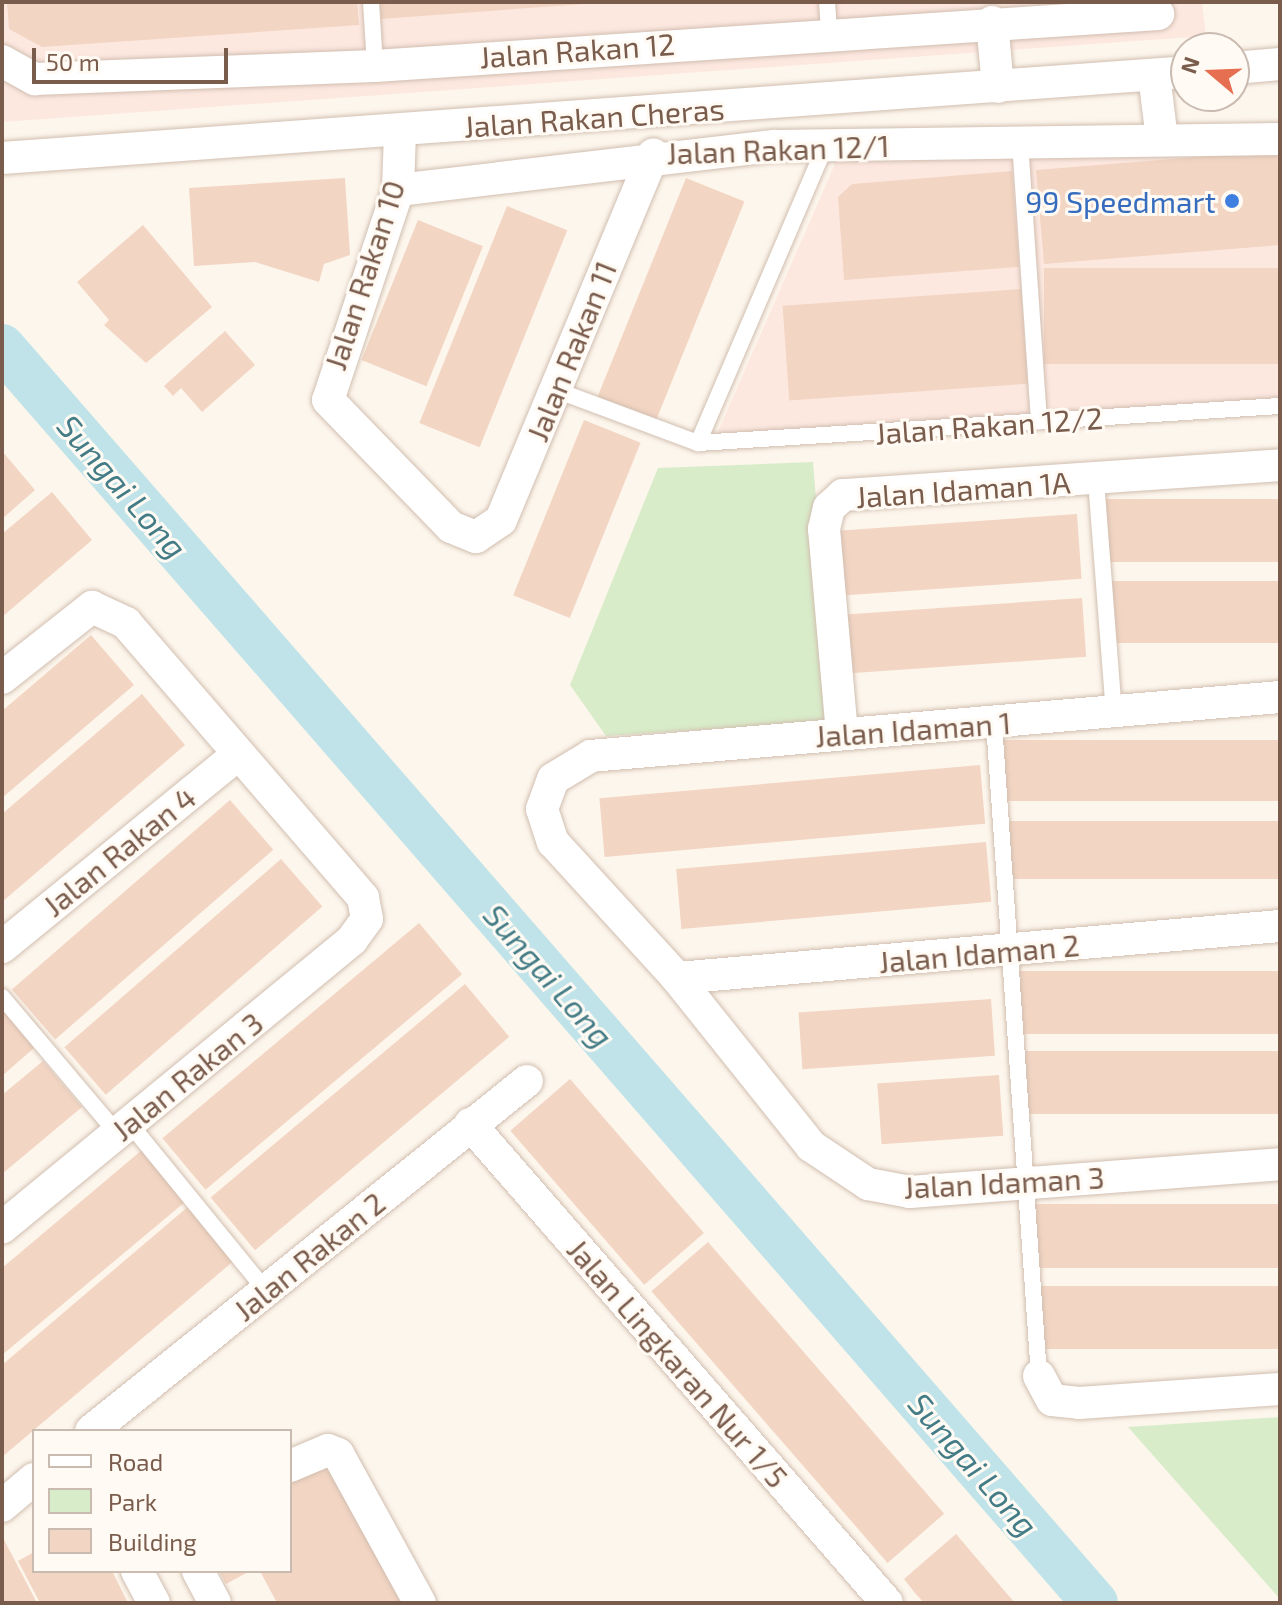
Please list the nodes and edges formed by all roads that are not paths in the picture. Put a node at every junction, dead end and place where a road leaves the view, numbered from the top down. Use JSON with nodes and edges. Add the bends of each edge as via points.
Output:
{"nodes":[{"id":1,"x":371,"y":2,"type":"edge"},
{"id":2,"x":1158,"y":14,"type":"dead end"},
{"id":3,"x":828,"y":17,"type":"edge"},
{"id":4,"x":992,"y":22,"type":"junction"},
{"id":5,"x":2,"y":61,"type":"edge"},
{"id":6,"x":1280,"y":64,"type":"edge"},
{"id":7,"x":375,"y":66,"type":"junction"},
{"id":8,"x":1250,"y":67,"type":"edge"},
{"id":9,"x":1170,"y":74,"type":"edge"},
{"id":10,"x":1154,"y":75,"type":"junction"},
{"id":11,"x":998,"y":87,"type":"junction"},
{"id":12,"x":949,"y":90,"type":"junction"},
{"id":13,"x":400,"y":132,"type":"junction"},
{"id":14,"x":1162,"y":139,"type":"junction"},
{"id":15,"x":1280,"y":139,"type":"edge"},
{"id":16,"x":1020,"y":142,"type":"junction"},
{"id":17,"x":954,"y":143,"type":"junction"},
{"id":18,"x":826,"y":145,"type":"junction"},
{"id":19,"x":653,"y":154,"type":"junction"},
{"id":20,"x":2,"y":158,"type":"edge"},
{"id":21,"x":398,"y":190,"type":"junction"},
{"id":22,"x":556,"y":390,"type":"junction"},
{"id":23,"x":1280,"y":406,"type":"edge"},
{"id":24,"x":1039,"y":421,"type":"junction"},
{"id":25,"x":698,"y":443,"type":"junction"},
{"id":26,"x":1280,"y":465,"type":"edge"},
{"id":27,"x":1096,"y":480,"type":"junction"},
{"id":28,"x":476,"y":537,"type":"joint"},
{"id":29,"x":2,"y":678,"type":"edge"},
{"id":30,"x":1280,"y":697,"type":"edge"},
{"id":31,"x":1114,"y":712,"type":"junction"},
{"id":32,"x":994,"y":723,"type":"junction"},
{"id":33,"x":842,"y":734,"type":"junction"},
{"id":34,"x":237,"y":755,"type":"junction"},
{"id":35,"x":553,"y":779,"type":"joint"},
{"id":36,"x":1280,"y":926,"type":"edge"},
{"id":37,"x":2,"y":947,"type":"edge"},
{"id":38,"x":1010,"y":951,"type":"junction"},
{"id":39,"x":677,"y":978,"type":"junction"},
{"id":40,"x":2,"y":997,"type":"edge"},
{"id":41,"x":527,"y":1081,"type":"dead end"},
{"id":42,"x":470,"y":1124,"type":"junction"},
{"id":43,"x":124,"y":1128,"type":"junction"},
{"id":44,"x":1280,"y":1164,"type":"edge"},
{"id":45,"x":1026,"y":1184,"type":"junction"},
{"id":46,"x":2,"y":1228,"type":"edge"},
{"id":47,"x":266,"y":1291,"type":"junction"},
{"id":48,"x":1039,"y":1376,"type":"joint"},
{"id":49,"x":1280,"y":1389,"type":"edge"},
{"id":50,"x":94,"y":1429,"type":"edge"},
{"id":51,"x":292,"y":1465,"type":"edge"},
{"id":52,"x":32,"y":1481,"type":"edge"},
{"id":53,"x":2,"y":1506,"type":"edge"},
{"id":54,"x":138,"y":1573,"type":"edge"},
{"id":55,"x":199,"y":1573,"type":"edge"},
{"id":56,"x":154,"y":1603,"type":"edge"},
{"id":57,"x":215,"y":1603,"type":"edge"},
{"id":58,"x":420,"y":1603,"type":"edge"},
{"id":59,"x":887,"y":1603,"type":"edge"}],
"edges":[{"from":1,"to":7,"type":"lane"},
{"from":2,"to":4,"type":"street","name":"Jalan Rakan 12"},
{"from":3,"to":4,"type":"street","name":"Jalan Rakan 12"},
{"from":3,"to":7,"type":"street","name":"Jalan Rakan 12"},
{"from":4,"to":11,"type":"street"},
{"from":5,"to":7,"type":"street","name":"Jalan Rakan 12","via":[[35,79]]},
{"from":6,"to":8,"type":"street"},
{"from":9,"to":10,"type":"street","name":"Jalan Rakan Cheras"},
{"from":10,"to":11,"type":"street","name":"Jalan Rakan Cheras"},
{"from":10,"to":14,"type":"street"},
{"from":11,"to":12,"type":"street","name":"Jalan Rakan Cheras"},
{"from":12,"to":13,"type":"street","name":"Jalan Rakan Cheras"},
{"from":12,"to":17,"type":"street"},
{"from":13,"to":20,"type":"street","name":"Jalan Rakan Cheras"},
{"from":13,"to":21,"type":"street","name":"Jalan Rakan 10"},
{"from":14,"to":15,"type":"street","name":"Jalan Rakan 12/1"},
{"from":14,"to":16,"type":"street","name":"Jalan Rakan 12/1"},
{"from":16,"to":17,"type":"street","name":"Jalan Rakan 12/1"},
{"from":16,"to":24,"type":"lane"},
{"from":17,"to":18,"type":"street","name":"Jalan Rakan 12/1"},
{"from":18,"to":19,"type":"street","name":"Jalan Rakan 12/1"},
{"from":18,"to":25,"type":"lane"},
{"from":19,"to":21,"type":"street","name":"Jalan Rakan 12/1"},
{"from":19,"to":22,"type":"street","name":"Jalan Rakan 11"},
{"from":21,"to":28,"type":"street","name":"Jalan Rakan 10","via":[[331,378],[328,400],[337,416],[451,527]]},
{"from":22,"to":25,"type":"lane"},
{"from":22,"to":28,"type":"street","name":"Jalan Rakan 11","via":[[501,520]]},
{"from":23,"to":24,"type":"lane","name":"Jalan Rakan 12/2"},
{"from":24,"to":25,"type":"lane","name":"Jalan Rakan 12/2"},
{"from":26,"to":27,"type":"street","name":"Jalan Idaman 1A"},
{"from":27,"to":31,"type":"lane"},
{"from":27,"to":33,"type":"street","name":"Jalan Idaman 1A","via":[[843,495],[829,508],[824,529]]},
{"from":29,"to":34,"type":"street","via":[[92,607],[126,623]]},
{"from":30,"to":31,"type":"street","name":"Jalan Idaman 1"},
{"from":31,"to":32,"type":"street","name":"Jalan Idaman 1"},
{"from":32,"to":33,"type":"street","name":"Jalan Idaman 1"},
{"from":32,"to":38,"type":"lane"},
{"from":33,"to":35,"type":"street","name":"Jalan Idaman 1","via":[[591,756]]},
{"from":34,"to":37,"type":"street","name":"Jalan Rakan 4"},
{"from":34,"to":43,"type":"street","name":"Jalan Rakan 3","via":[[363,898],[367,919],[352,940]]},
{"from":35,"to":39,"type":"street","name":"Jalan Idaman 3","via":[[542,809],[553,842]]},
{"from":36,"to":38,"type":"street","name":"Jalan Idaman 2"},
{"from":38,"to":39,"type":"street","name":"Jalan Idaman 2"},
{"from":38,"to":45,"type":"lane"},
{"from":39,"to":45,"type":"street","name":"Jalan Idaman 3","via":[[811,1146],[868,1184],[910,1192]]},
{"from":40,"to":43,"type":"lane"},
{"from":41,"to":42,"type":"street","name":"Jalan Rakan 2"},
{"from":42,"to":47,"type":"street","name":"Jalan Rakan 2"},
{"from":42,"to":59,"type":"street","name":"Jalan Lingkaran Nur 1/5"},
{"from":43,"to":46,"type":"street","name":"Jalan Rakan 3"},
{"from":43,"to":47,"type":"lane"},
{"from":44,"to":45,"type":"street","name":"Jalan Idaman 3"},
{"from":45,"to":48,"type":"lane"},
{"from":47,"to":50,"type":"street","name":"Jalan Rakan 2"},
{"from":48,"to":49,"type":"street","via":[[1052,1400],[1079,1403]]},
{"from":51,"to":58,"type":"street","via":[[328,1450],[338,1454]]},
{"from":52,"to":53,"type":"street"},
{"from":54,"to":56,"type":"street"},
{"from":55,"to":57,"type":"street"}]}
